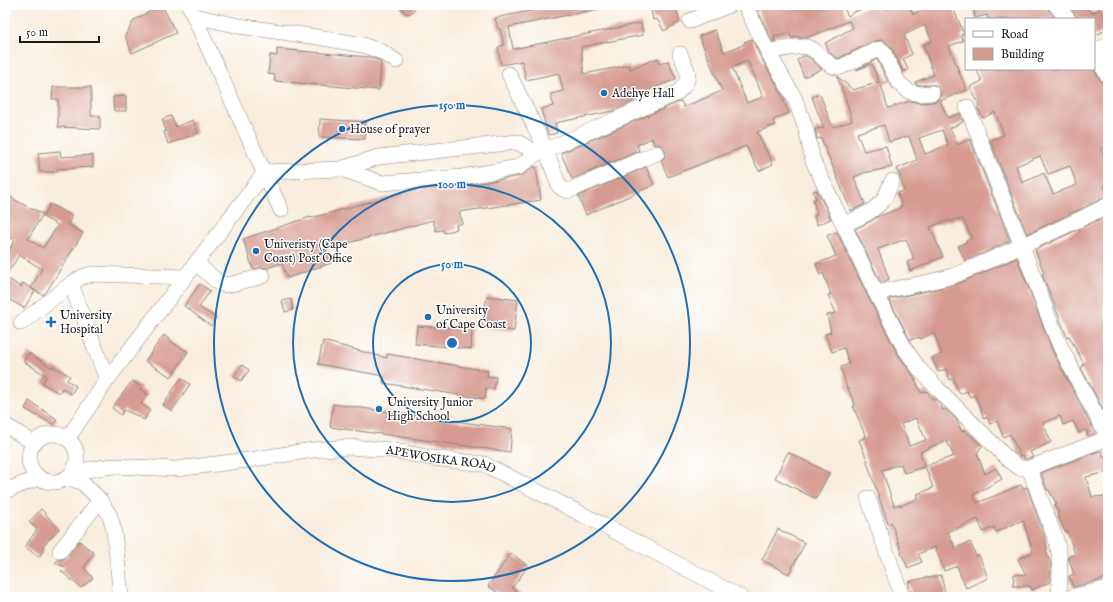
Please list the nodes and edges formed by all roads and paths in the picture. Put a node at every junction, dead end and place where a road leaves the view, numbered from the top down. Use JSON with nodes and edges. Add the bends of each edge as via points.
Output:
{"nodes":[{"id":1,"x":729,"y":5,"type":"edge"},
{"id":2,"x":745,"y":5,"type":"edge"},
{"id":3,"x":1056,"y":5,"type":"edge"},
{"id":4,"x":192,"y":10,"type":"edge"},
{"id":5,"x":1067,"y":18,"type":"edge"},
{"id":6,"x":690,"y":21,"type":"dead end"},
{"id":7,"x":1108,"y":45,"type":"edge"},
{"id":8,"x":768,"y":52,"type":"junction"},
{"id":9,"x":1095,"y":52,"type":"edge"},
{"id":10,"x":680,"y":54,"type":"dead end"},
{"id":11,"x":1095,"y":54,"type":"edge"},
{"id":12,"x":396,"y":61,"type":"dead end"},
{"id":13,"x":509,"y":74,"type":"dead end"},
{"id":14,"x":1108,"y":76,"type":"edge"},
{"id":15,"x":932,"y":92,"type":"dead end"},
{"id":16,"x":967,"y":107,"type":"dead end"},
{"id":17,"x":542,"y":151,"type":"junction"},
{"id":18,"x":657,"y":153,"type":"dead end"},
{"id":19,"x":341,"y":169,"type":"junction"},
{"id":20,"x":264,"y":172,"type":"junction"},
{"id":21,"x":892,"y":181,"type":"dead end"},
{"id":22,"x":1108,"y":204,"type":"edge"},
{"id":23,"x":281,"y":210,"type":"dead end"},
{"id":24,"x":844,"y":224,"type":"junction"},
{"id":25,"x":1022,"y":246,"type":"junction"},
{"id":26,"x":196,"y":263,"type":"junction"},
{"id":27,"x":263,"y":276,"type":"dead end"},
{"id":28,"x":185,"y":277,"type":"junction"},
{"id":29,"x":71,"y":284,"type":"junction"},
{"id":30,"x":876,"y":293,"type":"junction"},
{"id":31,"x":22,"y":323,"type":"dead end"},
{"id":32,"x":107,"y":380,"type":"junction"},
{"id":33,"x":5,"y":425,"type":"edge"},
{"id":34,"x":68,"y":438,"type":"junction"},
{"id":35,"x":1108,"y":438,"type":"edge"},
{"id":36,"x":34,"y":443,"type":"junction"},
{"id":37,"x":77,"y":454,"type":"junction"},
{"id":38,"x":113,"y":466,"type":"junction"},
{"id":39,"x":1029,"y":468,"type":"junction"},
{"id":40,"x":70,"y":475,"type":"junction"},
{"id":41,"x":38,"y":478,"type":"junction"},
{"id":42,"x":5,"y":491,"type":"edge"},
{"id":43,"x":868,"y":498,"type":"dead end"},
{"id":44,"x":100,"y":500,"type":"junction"},
{"id":45,"x":60,"y":551,"type":"dead end"},
{"id":46,"x":1108,"y":588,"type":"edge"},
{"id":47,"x":121,"y":597,"type":"edge"},
{"id":48,"x":740,"y":597,"type":"edge"},
{"id":49,"x":902,"y":597,"type":"edge"},
{"id":50,"x":1059,"y":597,"type":"edge"},
{"id":51,"x":1071,"y":597,"type":"edge"}],
"edges":[{"from":1,"to":6,"type":"street"},
{"from":2,"to":8,"type":"street"},
{"from":3,"to":5,"type":"street"},
{"from":4,"to":12,"type":"street","via":[[239,26],[363,45]]},
{"from":4,"to":20,"type":"street"},
{"from":7,"to":9,"type":"street"},
{"from":8,"to":15,"type":"street","via":[[807,46],[836,68],[880,49],[903,87],[919,94]]},
{"from":8,"to":24,"type":"street","via":[[795,99],[806,129],[813,161]]},
{"from":10,"to":17,"type":"street","via":[[688,73],[687,82],[677,93]]},
{"from":11,"to":14,"type":"street"},
{"from":13,"to":17,"type":"street"},
{"from":16,"to":25,"type":"street"},
{"from":17,"to":18,"type":"street","via":[[559,186],[568,191]]},
{"from":17,"to":19,"type":"street","via":[[517,142],[379,157]]},
{"from":17,"to":19,"type":"street","via":[[518,167],[462,177],[382,183]]},
{"from":19,"to":20,"type":"street"},
{"from":20,"to":23,"type":"street"},
{"from":20,"to":26,"type":"street"},
{"from":21,"to":24,"type":"street","via":[[884,198],[874,209]]},
{"from":22,"to":25,"type":"street"},
{"from":24,"to":30,"type":"street"},
{"from":25,"to":30,"type":"street","via":[[953,276]]},
{"from":25,"to":35,"type":"street","via":[[1061,348]]},
{"from":26,"to":27,"type":"street","via":[[220,284],[228,285]]},
{"from":26,"to":28,"type":"street"},
{"from":28,"to":29,"type":"street","via":[[92,274]]},
{"from":28,"to":32,"type":"street"},
{"from":29,"to":31,"type":"street"},
{"from":29,"to":32,"type":"street"},
{"from":30,"to":39,"type":"street","via":[[905,350],[920,370],[1013,464],[1020,468]]},
{"from":32,"to":34,"type":"street"},
{"from":33,"to":36,"type":"street"},
{"from":34,"to":36,"type":"street","via":[[46,434]]},
{"from":34,"to":37,"type":"street"},
{"from":35,"to":39,"type":"street"},
{"from":36,"to":41,"type":"street","via":[[29,452],[28,462]]},
{"from":37,"to":38,"type":"street"},
{"from":37,"to":40,"type":"street","via":[[77,464]]},
{"from":38,"to":40,"type":"street"},
{"from":38,"to":48,"type":"street","name":"APEWOSIKA ROAD","via":[[176,469],[348,447],[391,450],[484,464]]},
{"from":39,"to":50,"type":"street","via":[[1056,540],[1060,572]]},
{"from":40,"to":41,"type":"street","via":[[53,483]]},
{"from":40,"to":44,"type":"street","via":[[83,483]]},
{"from":41,"to":42,"type":"street"},
{"from":43,"to":49,"type":"street"},
{"from":44,"to":45,"type":"street"},
{"from":44,"to":47,"type":"street","via":[[110,516],[114,531]]},
{"from":46,"to":51,"type":"street"}]}
